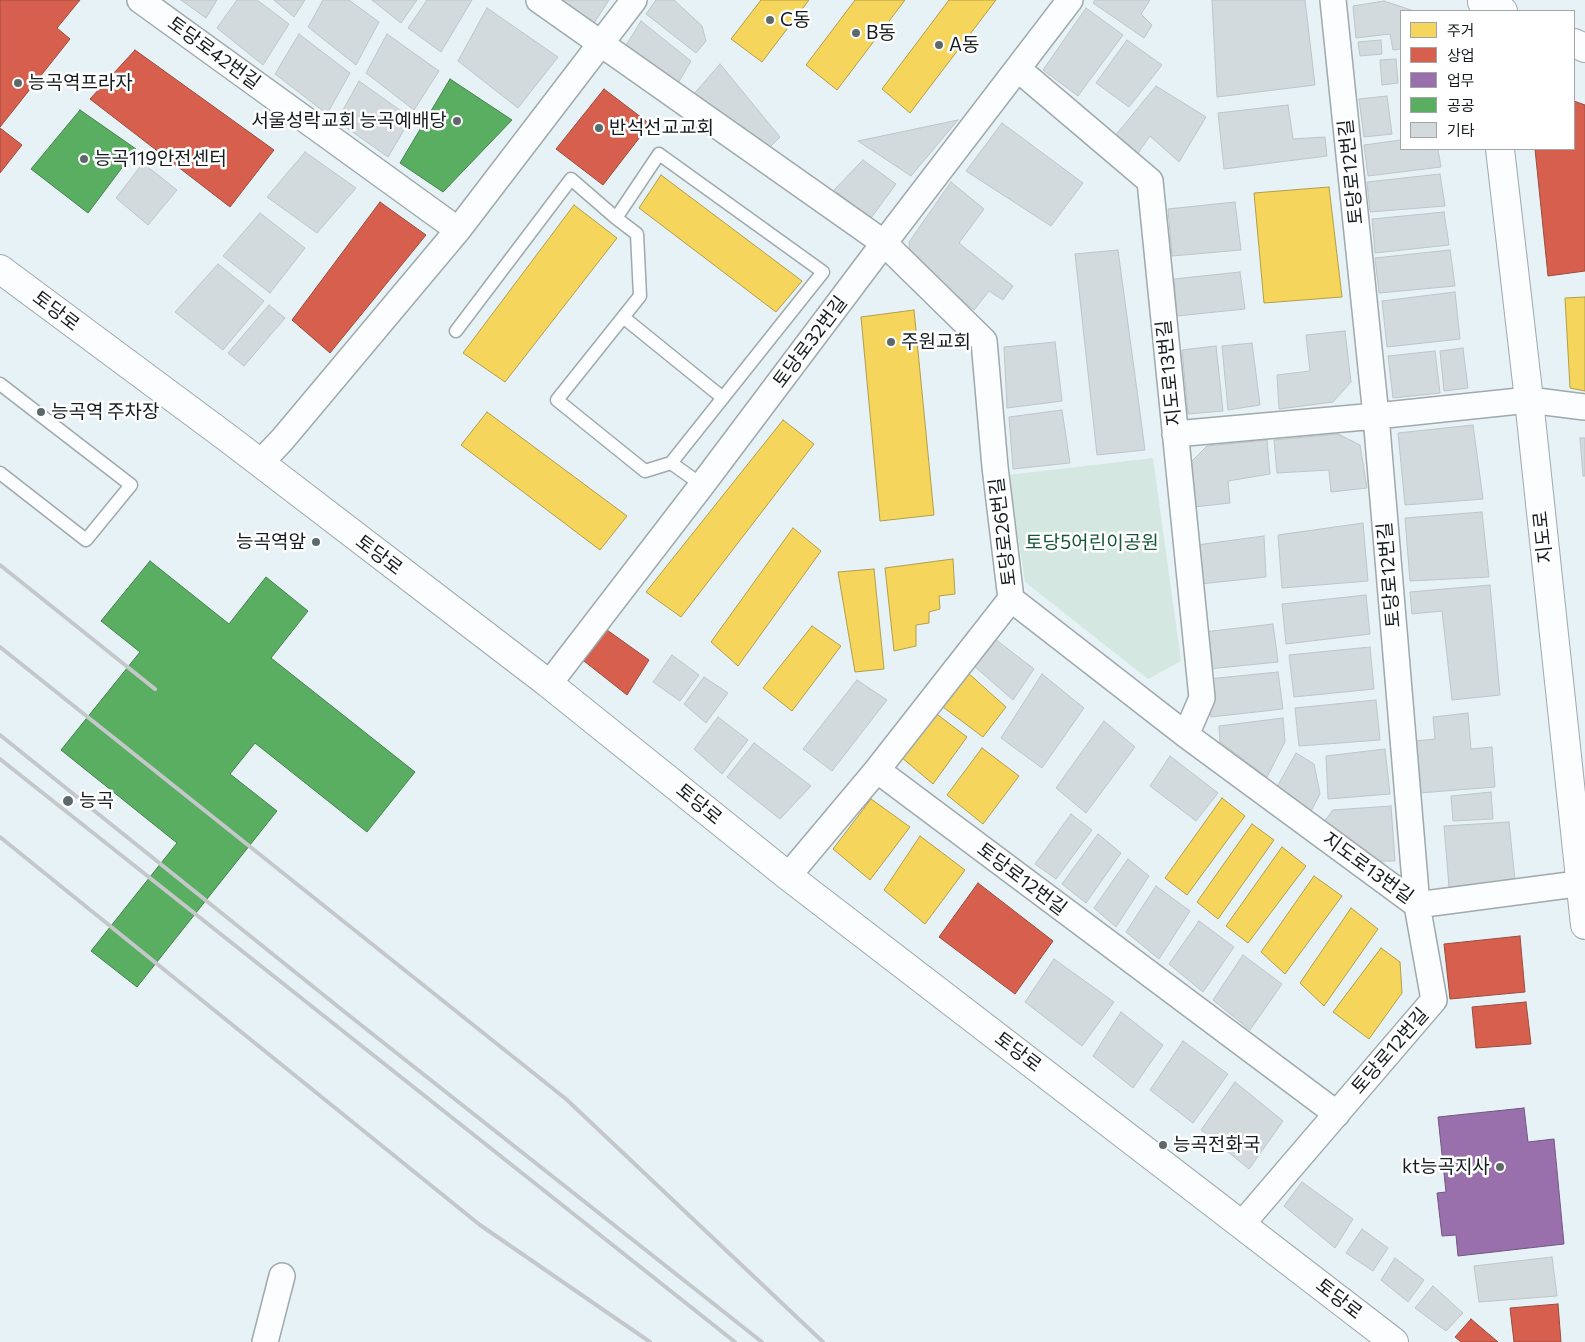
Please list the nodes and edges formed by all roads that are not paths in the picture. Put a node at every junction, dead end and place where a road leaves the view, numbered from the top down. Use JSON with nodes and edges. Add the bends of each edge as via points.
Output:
{"nodes":[{"id":1,"x":140,"y":0,"type":"edge"},
{"id":2,"x":540,"y":0,"type":"edge"},
{"id":3,"x":634,"y":0,"type":"edge"},
{"id":4,"x":1070,"y":0,"type":"edge"},
{"id":5,"x":1333,"y":0,"type":"edge"},
{"id":6,"x":602,"y":42,"type":"junction"},
{"id":7,"x":1018,"y":69,"type":"junction"},
{"id":8,"x":1500,"y":150,"type":"edge"},
{"id":9,"x":616,"y":218,"type":"junction"},
{"id":10,"x":458,"y":230,"type":"junction"},
{"id":11,"x":884,"y":243,"type":"junction"},
{"id":12,"x":0,"y":269,"type":"edge"},
{"id":13,"x":623,"y":317,"type":"junction"},
{"id":14,"x":456,"y":331,"type":"dead end"},
{"id":15,"x":0,"y":384,"type":"edge"},
{"id":16,"x":723,"y":398,"type":"junction"},
{"id":17,"x":1529,"y":400,"type":"junction"},
{"id":18,"x":1585,"y":407,"type":"edge"},
{"id":19,"x":1376,"y":416,"type":"junction"},
{"id":20,"x":1175,"y":434,"type":"junction"},
{"id":21,"x":671,"y":463,"type":"junction"},
{"id":22,"x":260,"y":464,"type":"junction"},
{"id":23,"x":0,"y":473,"type":"edge"},
{"id":24,"x":702,"y":485,"type":"junction"},
{"id":25,"x":1011,"y":599,"type":"junction"},
{"id":26,"x":548,"y":684,"type":"junction"},
{"id":27,"x":1186,"y":735,"type":"junction"},
{"id":28,"x":876,"y":770,"type":"junction"},
{"id":29,"x":788,"y":876,"type":"junction"},
{"id":30,"x":1583,"y":884,"type":"edge"},
{"id":31,"x":1417,"y":905,"type":"junction"},
{"id":32,"x":1585,"y":925,"type":"edge"},
{"id":33,"x":1336,"y":1114,"type":"junction"},
{"id":34,"x":1242,"y":1224,"type":"junction"},
{"id":35,"x":282,"y":1276,"type":"dead end"},
{"id":36,"x":265,"y":1342,"type":"edge"},
{"id":37,"x":1394,"y":1342,"type":"edge"}],
"edges":[{"from":1,"to":10,"type":"street","name":"토당로42번길"},
{"from":2,"to":6,"type":"street"},
{"from":3,"to":6,"type":"street"},
{"from":4,"to":7,"type":"street","name":"토당로32번길"},
{"from":5,"to":19,"type":"street","name":"토당로12번길"},
{"from":6,"to":10,"type":"street"},
{"from":6,"to":11,"type":"street","name":"토당로26번길"},
{"from":7,"to":11,"type":"street","name":"토당로32번길"},
{"from":7,"to":20,"type":"street","name":"지도로13번길","via":[[1150,181]]},
{"from":8,"to":17,"type":"main road","name":"지도로"},
{"from":9,"to":13,"type":"lane","via":[[637,234],[640,296]]},
{"from":9,"to":14,"type":"lane","via":[[571,179]]},
{"from":9,"to":16,"type":"lane","via":[[659,154],[823,272]]},
{"from":10,"to":22,"type":"street"},
{"from":11,"to":24,"type":"street","name":"토당로32번길"},
{"from":11,"to":25,"type":"street","name":"토당로26번길","via":[[984,341]]},
{"from":12,"to":22,"type":"main road","name":"토당로"},
{"from":13,"to":16,"type":"lane"},
{"from":13,"to":21,"type":"lane","via":[[558,400],[644,471]]},
{"from":15,"to":23,"type":"lane","via":[[131,485],[86,540]]},
{"from":16,"to":21,"type":"lane"},
{"from":17,"to":18,"type":"street"},
{"from":17,"to":19,"type":"street"},
{"from":17,"to":30,"type":"main road","name":"지도로"},
{"from":19,"to":20,"type":"street"},
{"from":19,"to":31,"type":"street","name":"토당로12번길"},
{"from":20,"to":27,"type":"street","name":"지도로13번길","via":[[1202,698]]},
{"from":21,"to":24,"type":"lane"},
{"from":22,"to":26,"type":"main road","name":"토당로"},
{"from":24,"to":26,"type":"street","name":"토당로32번길"},
{"from":25,"to":27,"type":"street","name":"지도로13번길"},
{"from":25,"to":28,"type":"street","name":"토당로26번길"},
{"from":26,"to":29,"type":"main road","name":"토당로"},
{"from":27,"to":31,"type":"street","name":"지도로13번길"},
{"from":28,"to":29,"type":"street","name":"토당로26번길"},
{"from":28,"to":33,"type":"street","name":"토당로12번길"},
{"from":29,"to":34,"type":"main road","name":"토당로"},
{"from":30,"to":31,"type":"street","name":"지도로13번길"},
{"from":30,"to":32,"type":"main road","name":"지도로"},
{"from":31,"to":33,"type":"street","name":"토당로12번길","via":[[1434,1000]]},
{"from":33,"to":34,"type":"street","name":"토당로12번길"},
{"from":34,"to":37,"type":"main road","name":"토당로"},
{"from":35,"to":36,"type":"street"}]}
